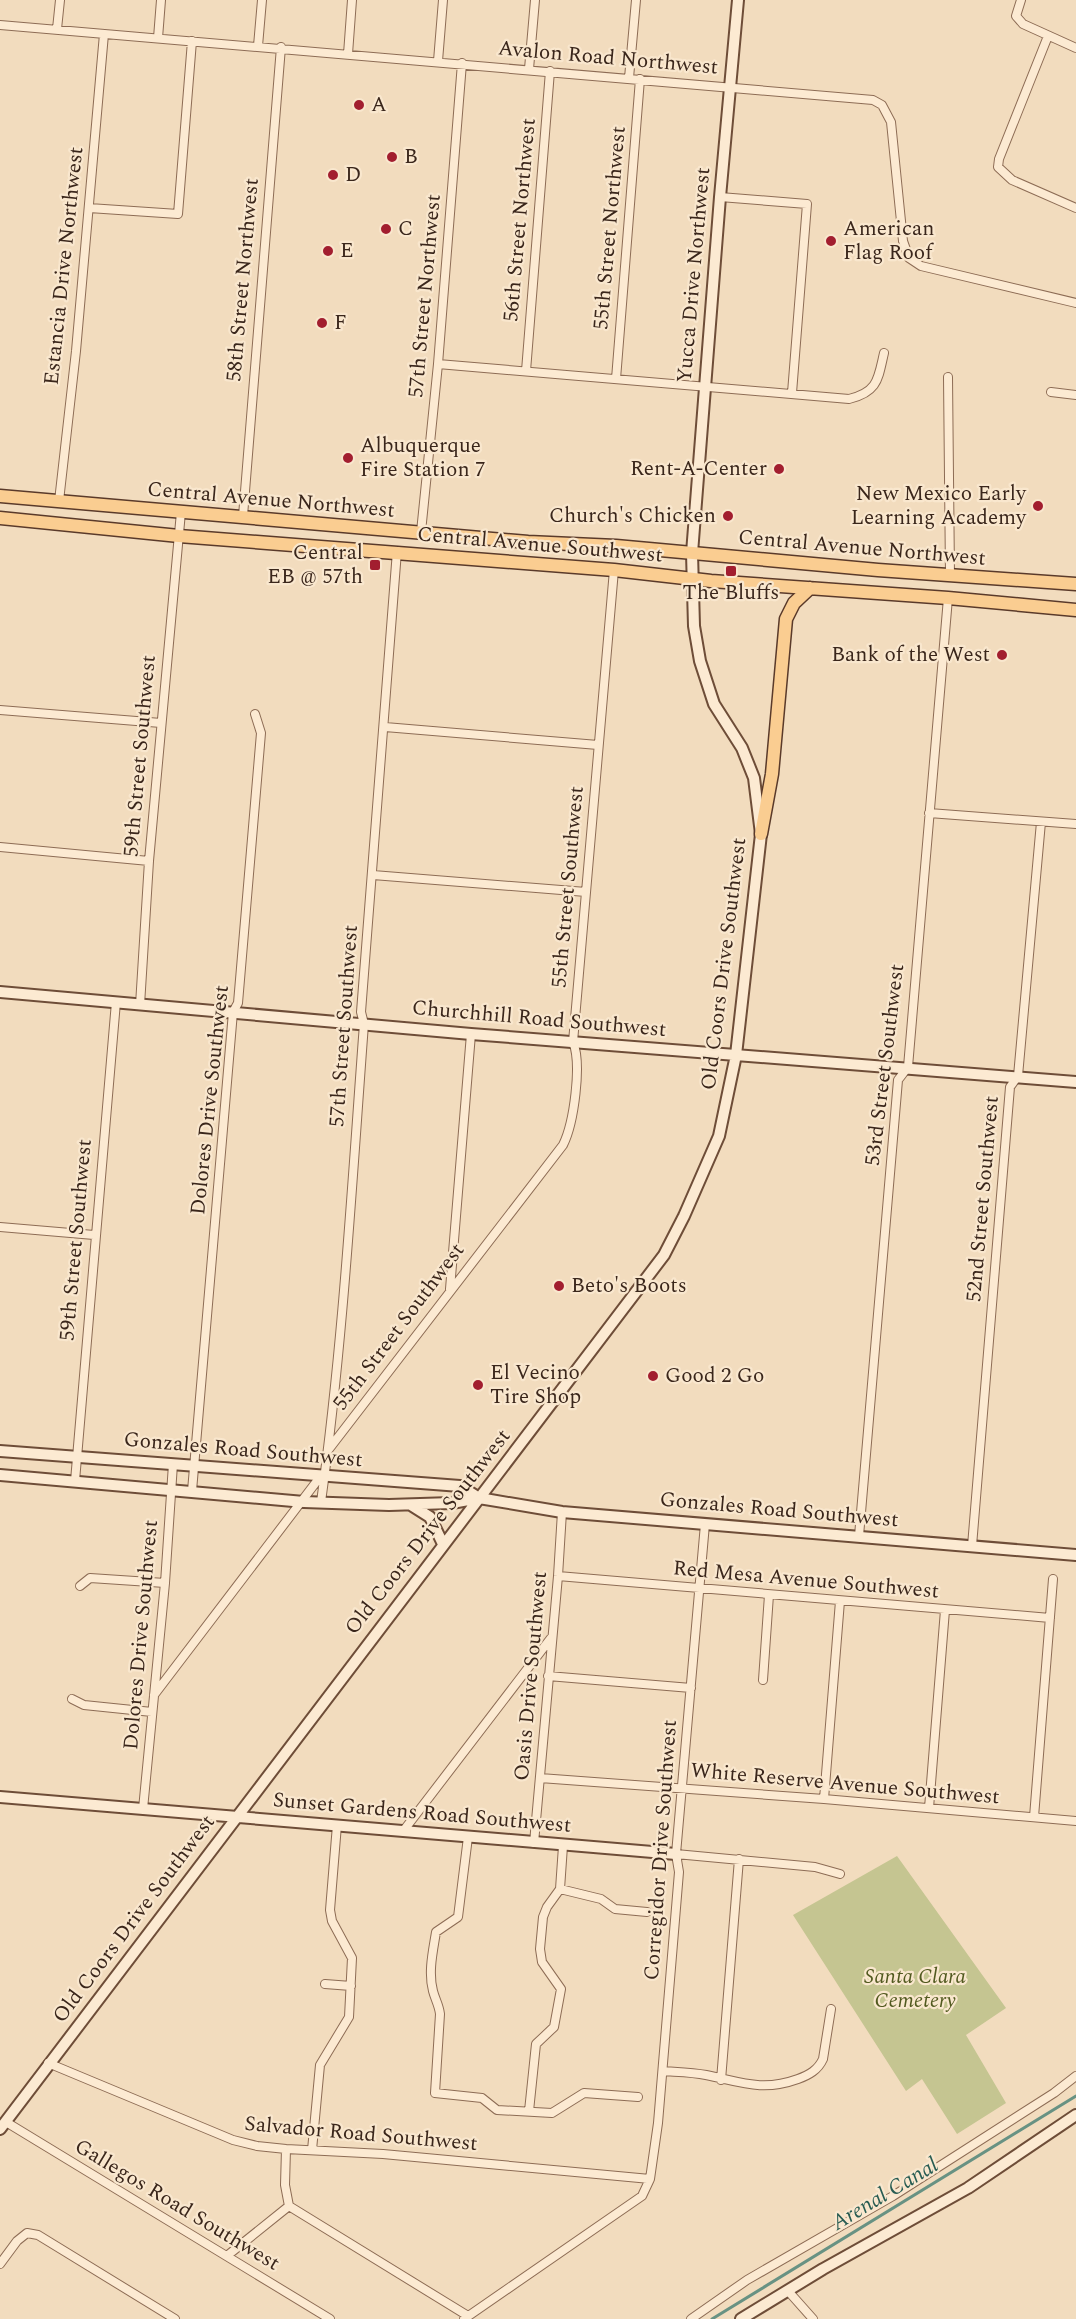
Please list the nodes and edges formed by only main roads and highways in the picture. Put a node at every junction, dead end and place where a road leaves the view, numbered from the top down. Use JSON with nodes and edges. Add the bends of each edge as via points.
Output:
{"nodes":[{"id":1,"x":0,"y":496,"type":"edge"},
{"id":2,"x":0,"y":518,"type":"edge"},
{"id":3,"x":1076,"y":584,"type":"edge"},
{"id":4,"x":810,"y":588,"type":"junction"},
{"id":5,"x":1076,"y":610,"type":"edge"},
{"id":6,"x":761,"y":834,"type":"road end"}],
"edges":[{"from":1,"to":3,"type":"main road","name":"Central Avenue Northwest"},
{"from":2,"to":4,"type":"main road","name":"Central Avenue Southwest"},
{"from":4,"to":5,"type":"main road","name":"Central Avenue Southwest"},
{"from":4,"to":6,"type":"main road","via":[[794,603],[786,620],[772,774]]}]}
